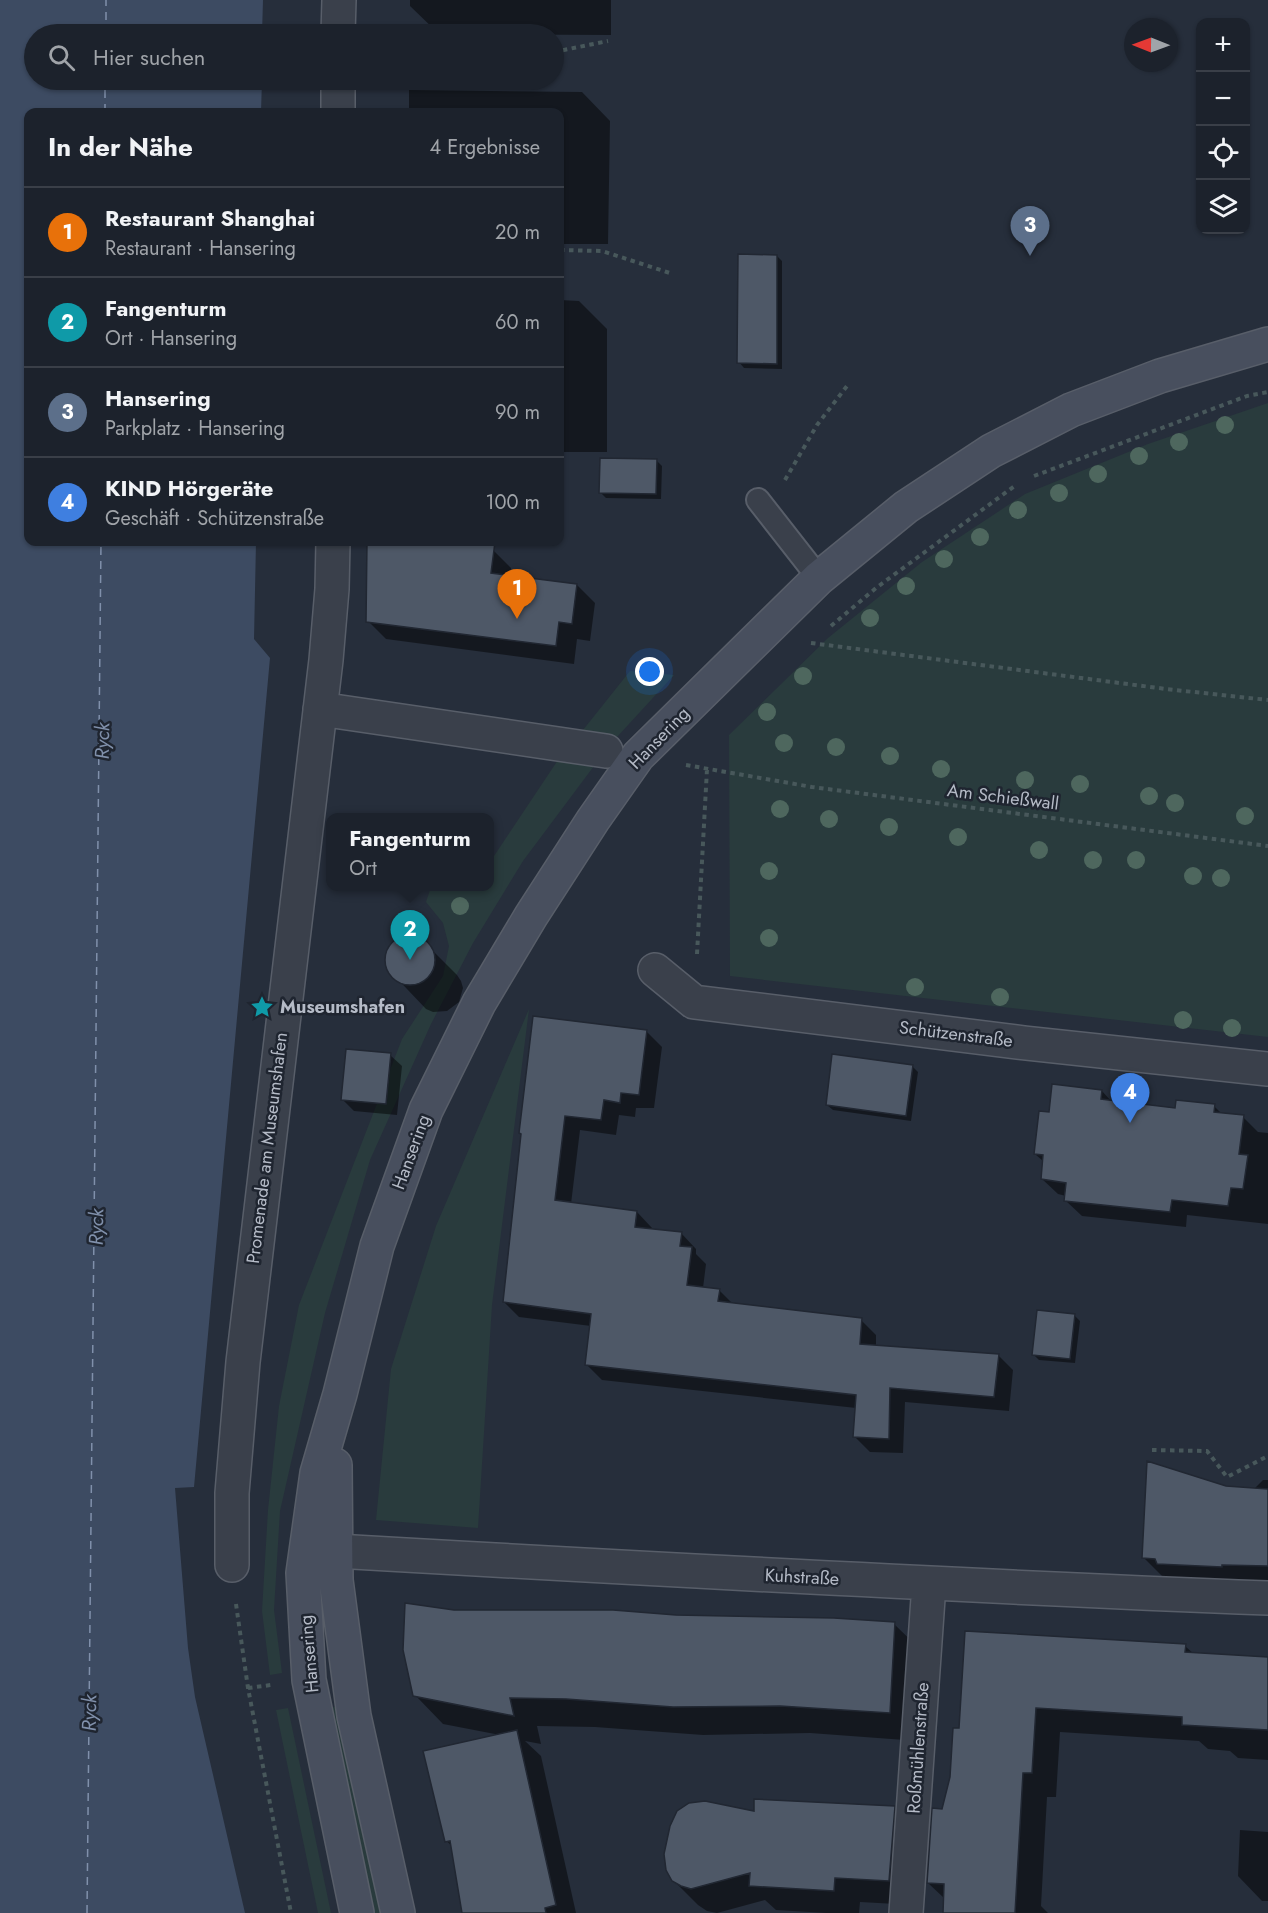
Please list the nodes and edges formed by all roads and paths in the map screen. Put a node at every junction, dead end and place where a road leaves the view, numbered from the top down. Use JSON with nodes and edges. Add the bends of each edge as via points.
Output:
{"nodes":[{"id":1,"x":339,"y":0,"type":"edge"},
{"id":2,"x":338,"y":24,"type":"edge"},
{"id":3,"x":608,"y":41,"type":"dead end"},
{"id":4,"x":564,"y":50,"type":"edge"},
{"id":5,"x":338,"y":90,"type":"edge"},
{"id":6,"x":338,"y":108,"type":"edge"},
{"id":7,"x":564,"y":250,"type":"edge"},
{"id":8,"x":673,"y":274,"type":"dead end"},
{"id":9,"x":1268,"y":344,"type":"edge"},
{"id":10,"x":847,"y":386,"type":"dead end"},
{"id":11,"x":1268,"y":392,"type":"edge"},
{"id":12,"x":758,"y":500,"type":"dead end"},
{"id":13,"x":773,"y":518,"type":"junction"},
{"id":14,"x":333,"y":546,"type":"edge"},
{"id":15,"x":819,"y":578,"type":"junction"},
{"id":16,"x":827,"y":629,"type":"dead end"},
{"id":17,"x":819,"y":636,"type":"dead end"},
{"id":18,"x":811,"y":642,"type":"junction"},
{"id":19,"x":802,"y":651,"type":"dead end"},
{"id":20,"x":1268,"y":700,"type":"edge"},
{"id":21,"x":320,"y":709,"type":"junction"},
{"id":22,"x":606,"y":751,"type":"dead end"},
{"id":23,"x":694,"y":757,"type":"dead end"},
{"id":24,"x":707,"y":769,"type":"junction"},
{"id":25,"x":1268,"y":846,"type":"edge"},
{"id":26,"x":655,"y":970,"type":"dead end"},
{"id":27,"x":694,"y":1002,"type":"junction"},
{"id":28,"x":1268,"y":1069,"type":"edge"},
{"id":29,"x":340,"y":1394,"type":"junction"},
{"id":30,"x":1152,"y":1450,"type":"dead end"},
{"id":31,"x":1268,"y":1456,"type":"edge"},
{"id":32,"x":336,"y":1551,"type":"junction"},
{"id":33,"x":232,"y":1565,"type":"joint"},
{"id":34,"x":929,"y":1584,"type":"junction"},
{"id":35,"x":1268,"y":1598,"type":"edge"},
{"id":36,"x":271,"y":1685,"type":"dead end"},
{"id":37,"x":248,"y":1688,"type":"junction"},
{"id":38,"x":291,"y":1913,"type":"edge"},
{"id":39,"x":357,"y":1913,"type":"edge"},
{"id":40,"x":398,"y":1913,"type":"edge"},
{"id":41,"x":906,"y":1913,"type":"edge"}],
"edges":[{"from":1,"to":2,"type":"street"},
{"from":3,"to":4,"type":"path"},
{"from":5,"to":6,"type":"street"},
{"from":7,"to":8,"type":"path","via":[[602,251]]},
{"from":9,"to":15,"type":"main road","name":"Hansering","via":[[1115,393],[1071,410],[1001,446],[906,507]]},
{"from":10,"to":13,"type":"path","via":[[817,425],[788,474]]},
{"from":11,"to":16,"type":"path","via":[[1247,396],[1023,480]]},
{"from":12,"to":13,"type":"lane"},
{"from":13,"to":15,"type":"lane"},
{"from":14,"to":21,"type":"street","name":"Promenade am Museumshafen"},
{"from":15,"to":29,"type":"main road","name":"Hansering","via":[[638,756],[531,916],[479,1003],[426,1110],[377,1246]]},
{"from":17,"to":18,"type":"path"},
{"from":18,"to":19,"type":"path"},
{"from":18,"to":20,"type":"path"},
{"from":21,"to":22,"type":"street"},
{"from":21,"to":33,"type":"street","name":"Promenade am Museumshafen","via":[[243,1362],[232,1493]]},
{"from":23,"to":24,"type":"path","via":[[686,765]]},
{"from":24,"to":25,"type":"path","name":"Am Schießwall","via":[[812,787]]},
{"from":24,"to":27,"type":"path"},
{"from":26,"to":27,"type":"street"},
{"from":27,"to":28,"type":"street","name":"Schützenstraße"},
{"from":29,"to":32,"type":"main road","name":"Hansering","via":[[334,1475]]},
{"from":29,"to":39,"type":"main road","name":"Hansering","via":[[316,1473],[303,1573],[309,1680]]},
{"from":30,"to":31,"type":"path","via":[[1207,1451],[1227,1477]]},
{"from":32,"to":34,"type":"street","name":"Kuhstraße"},
{"from":32,"to":40,"type":"main road","name":"Hansering","via":[[336,1580],[354,1716]]},
{"from":33,"to":37,"type":"path"},
{"from":34,"to":35,"type":"street","name":"Kuhstraße"},
{"from":34,"to":41,"type":"street","name":"Roßmühlenstraße"},
{"from":36,"to":37,"type":"path"},
{"from":37,"to":38,"type":"path"}]}
